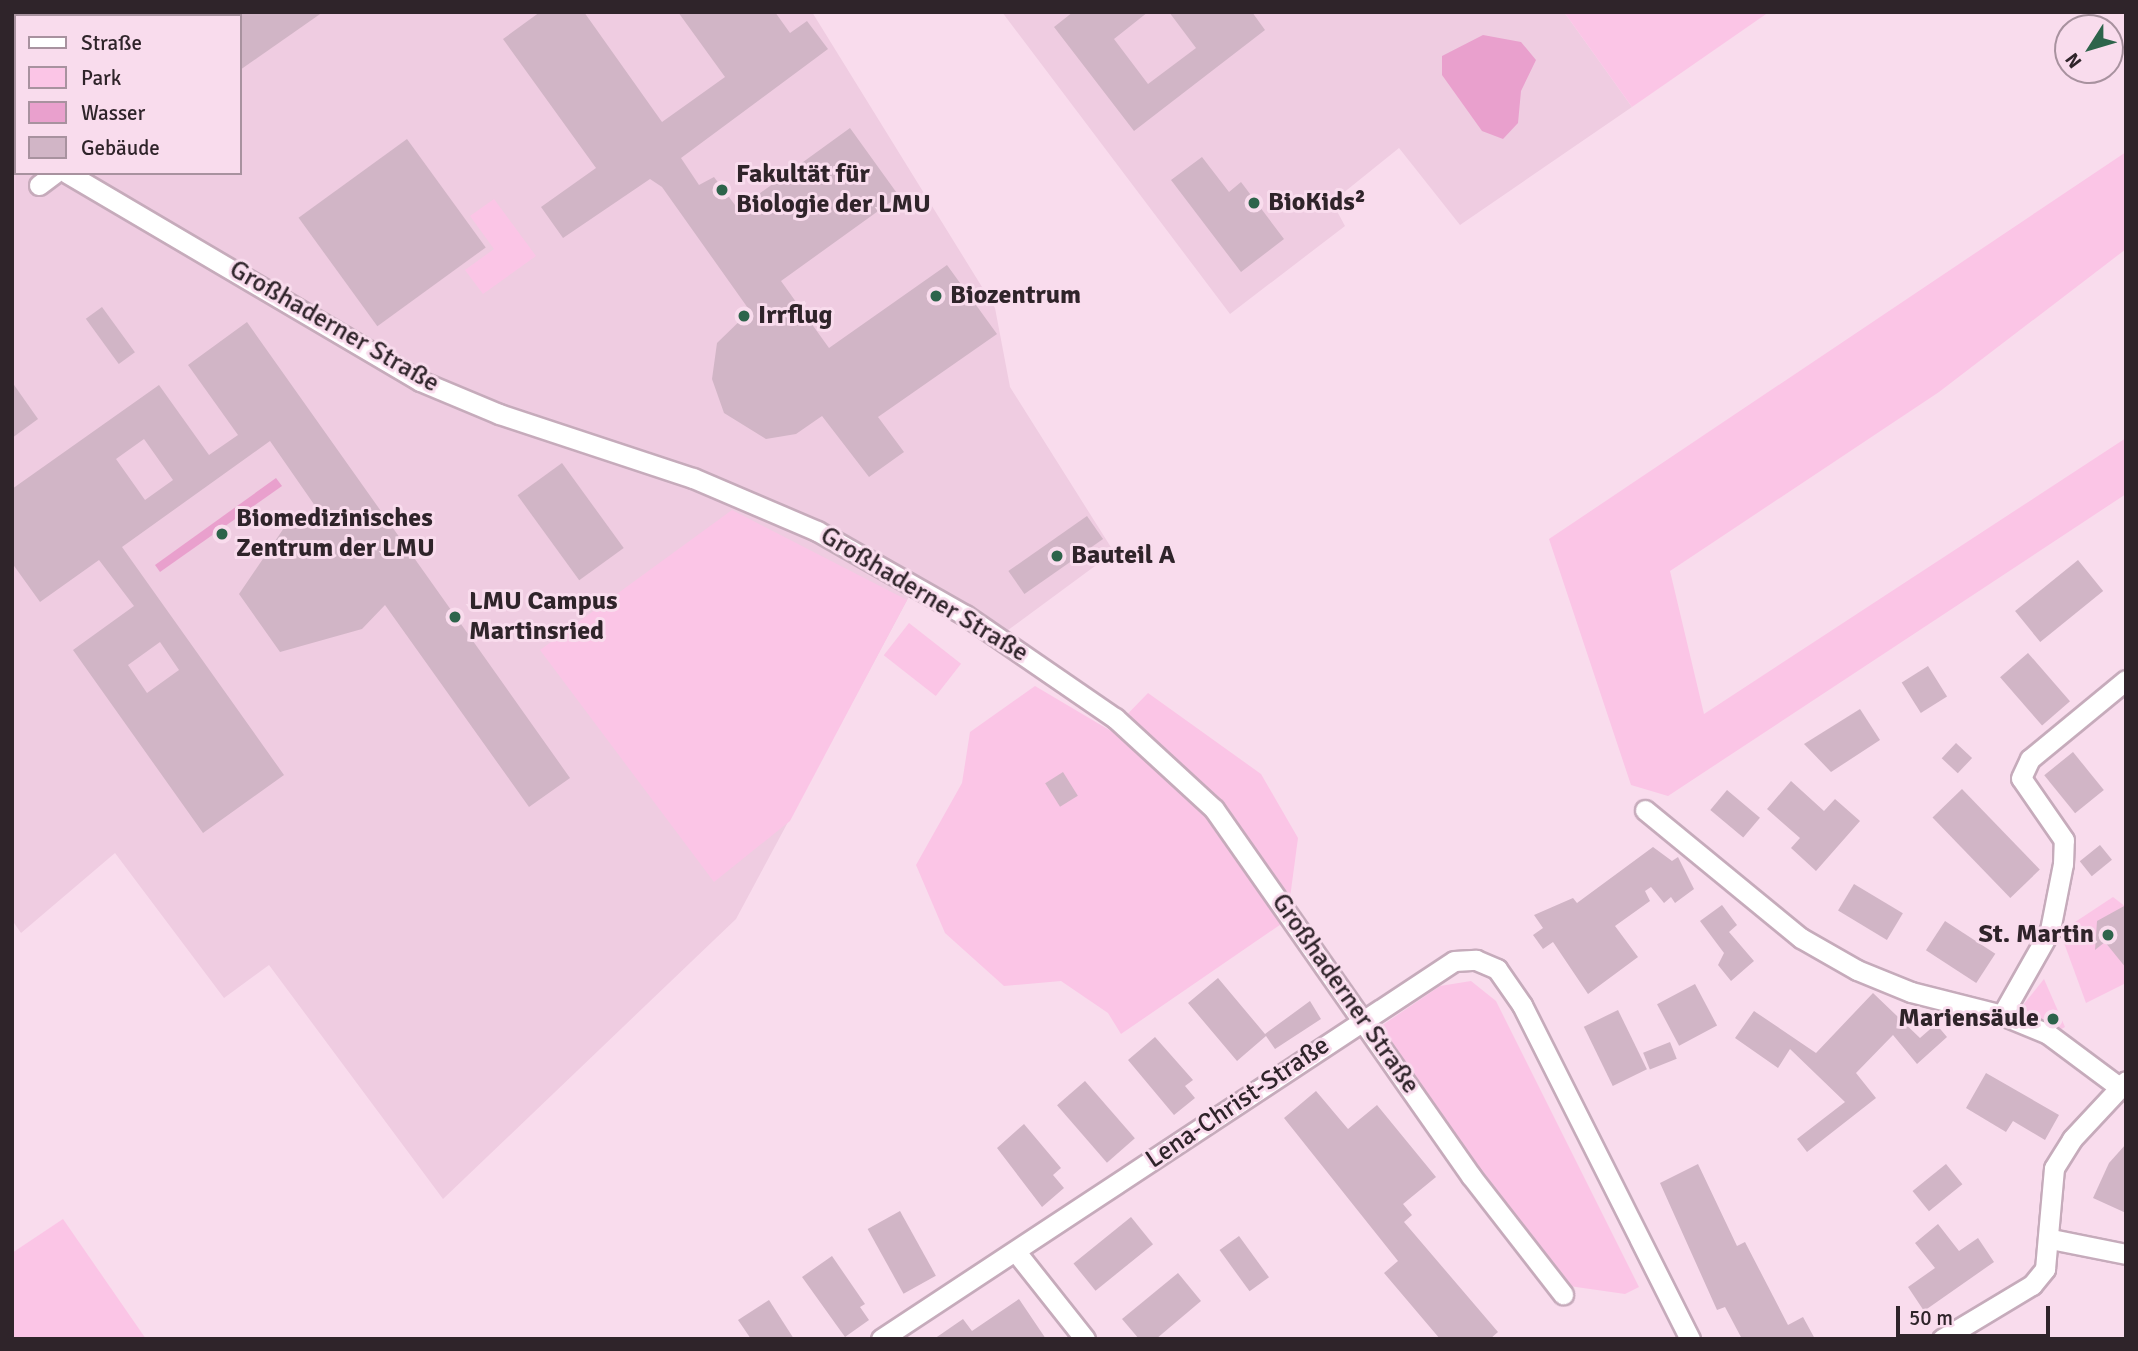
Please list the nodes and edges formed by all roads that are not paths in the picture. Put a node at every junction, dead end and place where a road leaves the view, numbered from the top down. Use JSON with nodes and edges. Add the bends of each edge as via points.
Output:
{"nodes":[{"id":1,"x":52,"y":175,"type":"edge"},
{"id":2,"x":70,"y":175,"type":"edge"},
{"id":3,"x":39,"y":185,"type":"dead end"},
{"id":4,"x":2126,"y":680,"type":"edge"},
{"id":5,"x":1645,"y":810,"type":"dead end"},
{"id":6,"x":2002,"y":1015,"type":"junction"},
{"id":7,"x":1363,"y":1019,"type":"junction"},
{"id":8,"x":2122,"y":1084,"type":"edge"},
{"id":9,"x":2051,"y":1239,"type":"junction"},
{"id":10,"x":1016,"y":1252,"type":"junction"},
{"id":11,"x":2126,"y":1254,"type":"edge"},
{"id":12,"x":1563,"y":1294,"type":"dead end"},
{"id":13,"x":881,"y":1339,"type":"edge"},
{"id":14,"x":1085,"y":1339,"type":"edge"},
{"id":15,"x":1690,"y":1339,"type":"edge"},
{"id":16,"x":1942,"y":1339,"type":"edge"}],
"edges":[{"from":1,"to":3,"type":"street"},
{"from":2,"to":7,"type":"street","name":"Großhaderner Straße","via":[[420,381],[763,506],[911,582],[998,636],[1133,732],[1214,809]]},
{"from":4,"to":6,"type":"street","via":[[2030,759],[2021,778],[2064,840],[2050,930]]},
{"from":5,"to":6,"type":"street","via":[[1754,903],[1857,970],[1952,1005]]},
{"from":6,"to":8,"type":"street","via":[[2048,1034]]},
{"from":7,"to":10,"type":"street","name":"Lena-Christ-Straße"},
{"from":7,"to":12,"type":"street","name":"Großhaderner Straße","via":[[1476,1183]]},
{"from":7,"to":15,"type":"street","name":"Lena-Christ-Straße","via":[[1454,961],[1476,960],[1497,969],[1522,1005]]},
{"from":8,"to":9,"type":"street","via":[[2054,1168]]},
{"from":9,"to":11,"type":"street"},
{"from":9,"to":16,"type":"street","via":[[2045,1269],[2032,1285]]},
{"from":10,"to":13,"type":"street","name":"Lena-Christ-Straße"},
{"from":10,"to":14,"type":"street"}]}
